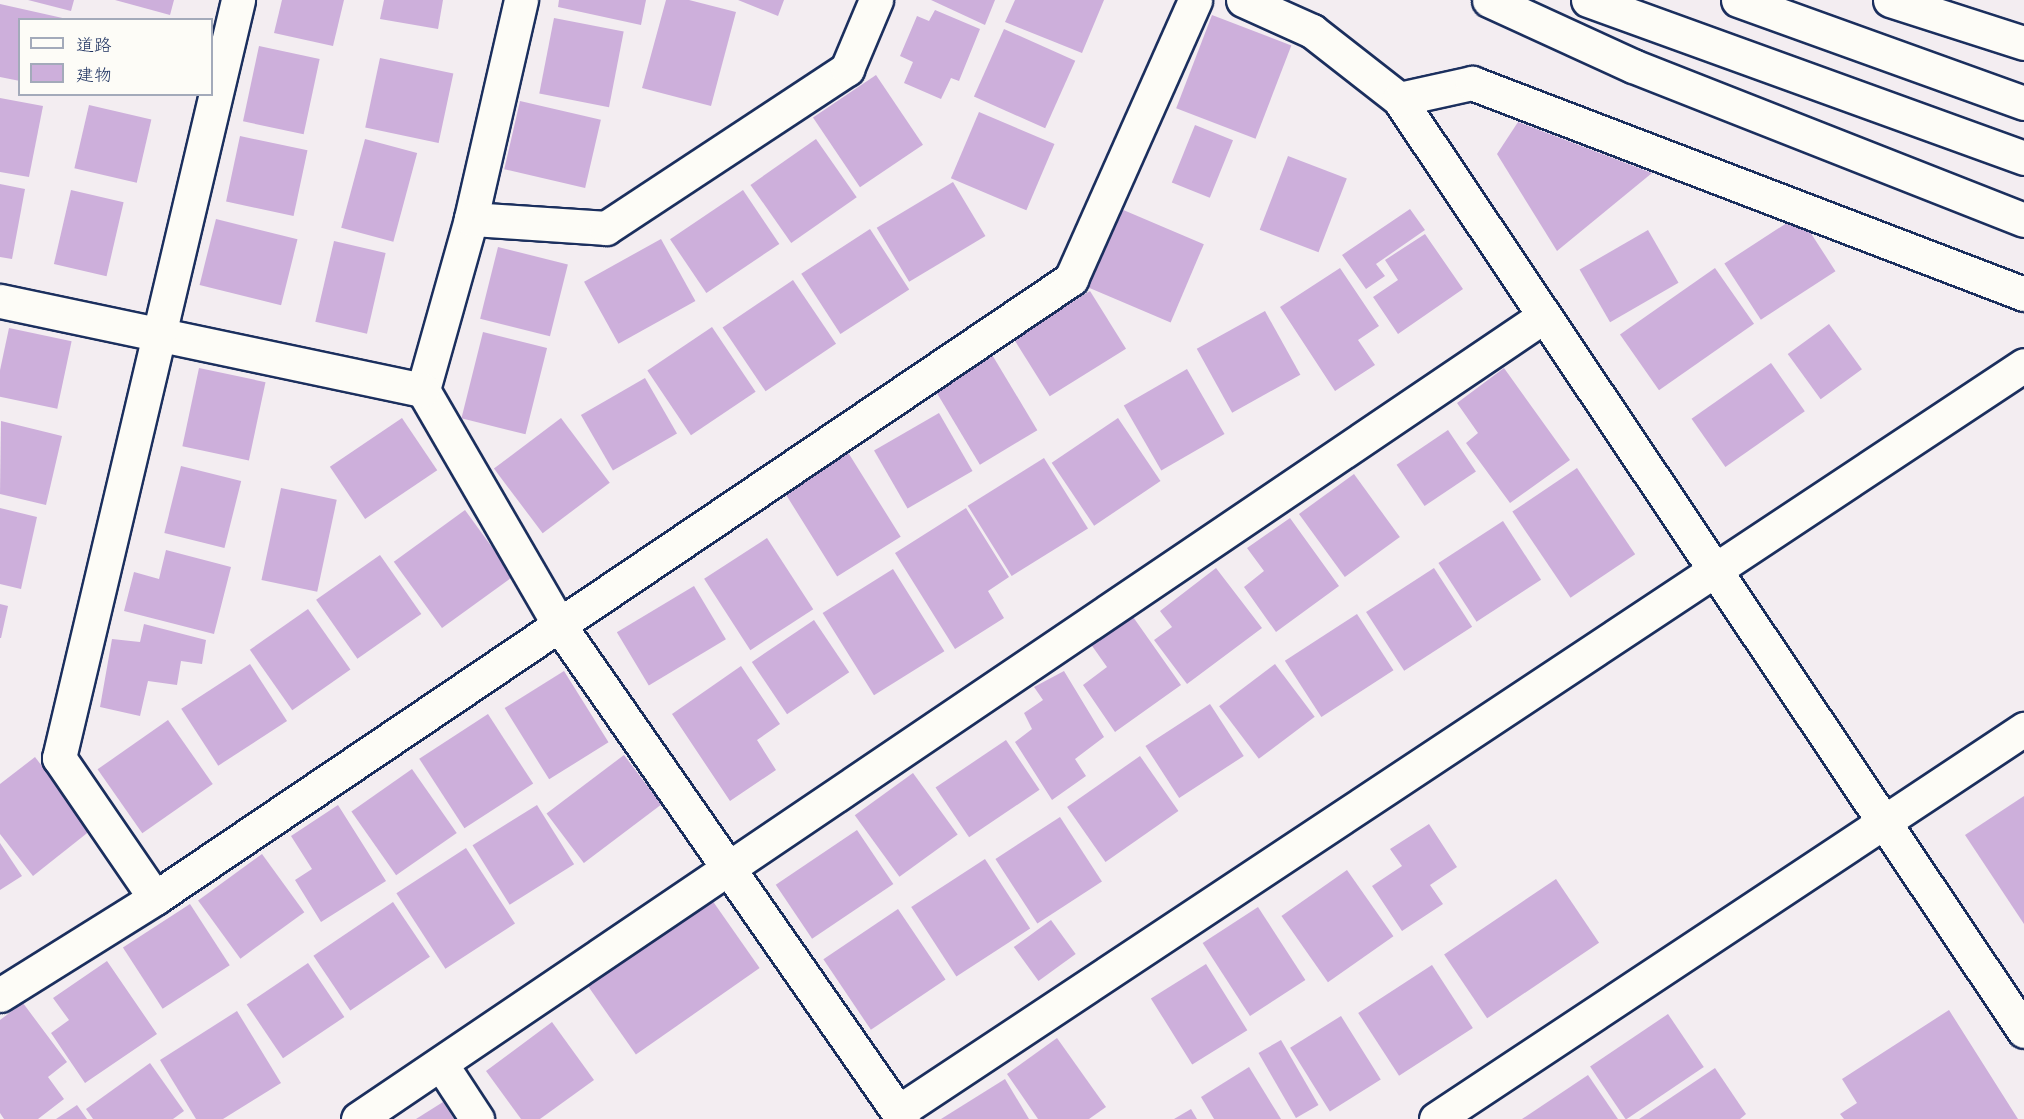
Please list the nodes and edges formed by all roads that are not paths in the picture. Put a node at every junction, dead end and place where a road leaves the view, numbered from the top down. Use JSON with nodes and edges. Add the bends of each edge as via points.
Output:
{"nodes":[{"id":1,"x":238,"y":0,"type":"edge"},
{"id":2,"x":521,"y":0,"type":"edge"},
{"id":3,"x":876,"y":0,"type":"edge"},
{"id":4,"x":1195,"y":0,"type":"edge"},
{"id":5,"x":1243,"y":0,"type":"edge"},
{"id":6,"x":1489,"y":0,"type":"edge"},
{"id":7,"x":1588,"y":0,"type":"edge"},
{"id":8,"x":1738,"y":0,"type":"edge"},
{"id":9,"x":1890,"y":0,"type":"edge"},
{"id":10,"x":2024,"y":44,"type":"edge"},
{"id":11,"x":1399,"y":99,"type":"junction"},
{"id":12,"x":2024,"y":103,"type":"edge"},
{"id":13,"x":2024,"y":158,"type":"edge"},
{"id":14,"x":471,"y":219,"type":"junction"},
{"id":15,"x":2024,"y":220,"type":"edge"},
{"id":16,"x":2024,"y":294,"type":"edge"},
{"id":17,"x":0,"y":300,"type":"edge"},
{"id":18,"x":1544,"y":316,"type":"junction"},
{"id":19,"x":159,"y":337,"type":"junction"},
{"id":20,"x":2024,"y":365,"type":"edge"},
{"id":21,"x":423,"y":390,"type":"junction"},
{"id":22,"x":1715,"y":573,"type":"junction"},
{"id":23,"x":559,"y":625,"type":"junction"},
{"id":24,"x":2024,"y":729,"type":"edge"},
{"id":25,"x":1884,"y":821,"type":"junction"},
{"id":26,"x":729,"y":866,"type":"junction"},
{"id":27,"x":154,"y":898,"type":"junction"},
{"id":28,"x":0,"y":995,"type":"edge"},
{"id":29,"x":2024,"y":1031,"type":"edge"},
{"id":30,"x":441,"y":1064,"type":"junction"},
{"id":31,"x":900,"y":1116,"type":"edge"},
{"id":32,"x":358,"y":1119,"type":"edge"},
{"id":33,"x":477,"y":1119,"type":"edge"},
{"id":34,"x":1436,"y":1119,"type":"edge"}],
"edges":[{"from":1,"to":19,"type":"street"},
{"from":2,"to":14,"type":"street"},
{"from":3,"to":14,"type":"street","via":[[847,69],[606,228]]},
{"from":4,"to":23,"type":"street","via":[[1071,279]]},
{"from":5,"to":11,"type":"street","via":[[1312,31]]},
{"from":6,"to":15,"type":"street","via":[[1633,66]]},
{"from":7,"to":13,"type":"street"},
{"from":8,"to":12,"type":"street"},
{"from":9,"to":10,"type":"street"},
{"from":11,"to":16,"type":"street","via":[[1472,83]]},
{"from":11,"to":18,"type":"street"},
{"from":14,"to":21,"type":"street"},
{"from":17,"to":19,"type":"street"},
{"from":18,"to":22,"type":"street"},
{"from":18,"to":26,"type":"street"},
{"from":19,"to":21,"type":"street"},
{"from":19,"to":27,"type":"street","via":[[59,758]]},
{"from":20,"to":22,"type":"street"},
{"from":21,"to":23,"type":"street"},
{"from":22,"to":25,"type":"street"},
{"from":22,"to":31,"type":"street"},
{"from":23,"to":26,"type":"street"},
{"from":23,"to":27,"type":"street"},
{"from":24,"to":25,"type":"street"},
{"from":25,"to":29,"type":"street"},
{"from":25,"to":34,"type":"street"},
{"from":26,"to":30,"type":"street"},
{"from":26,"to":31,"type":"street"},
{"from":27,"to":28,"type":"street"},
{"from":30,"to":32,"type":"street"},
{"from":30,"to":33,"type":"street"}]}
